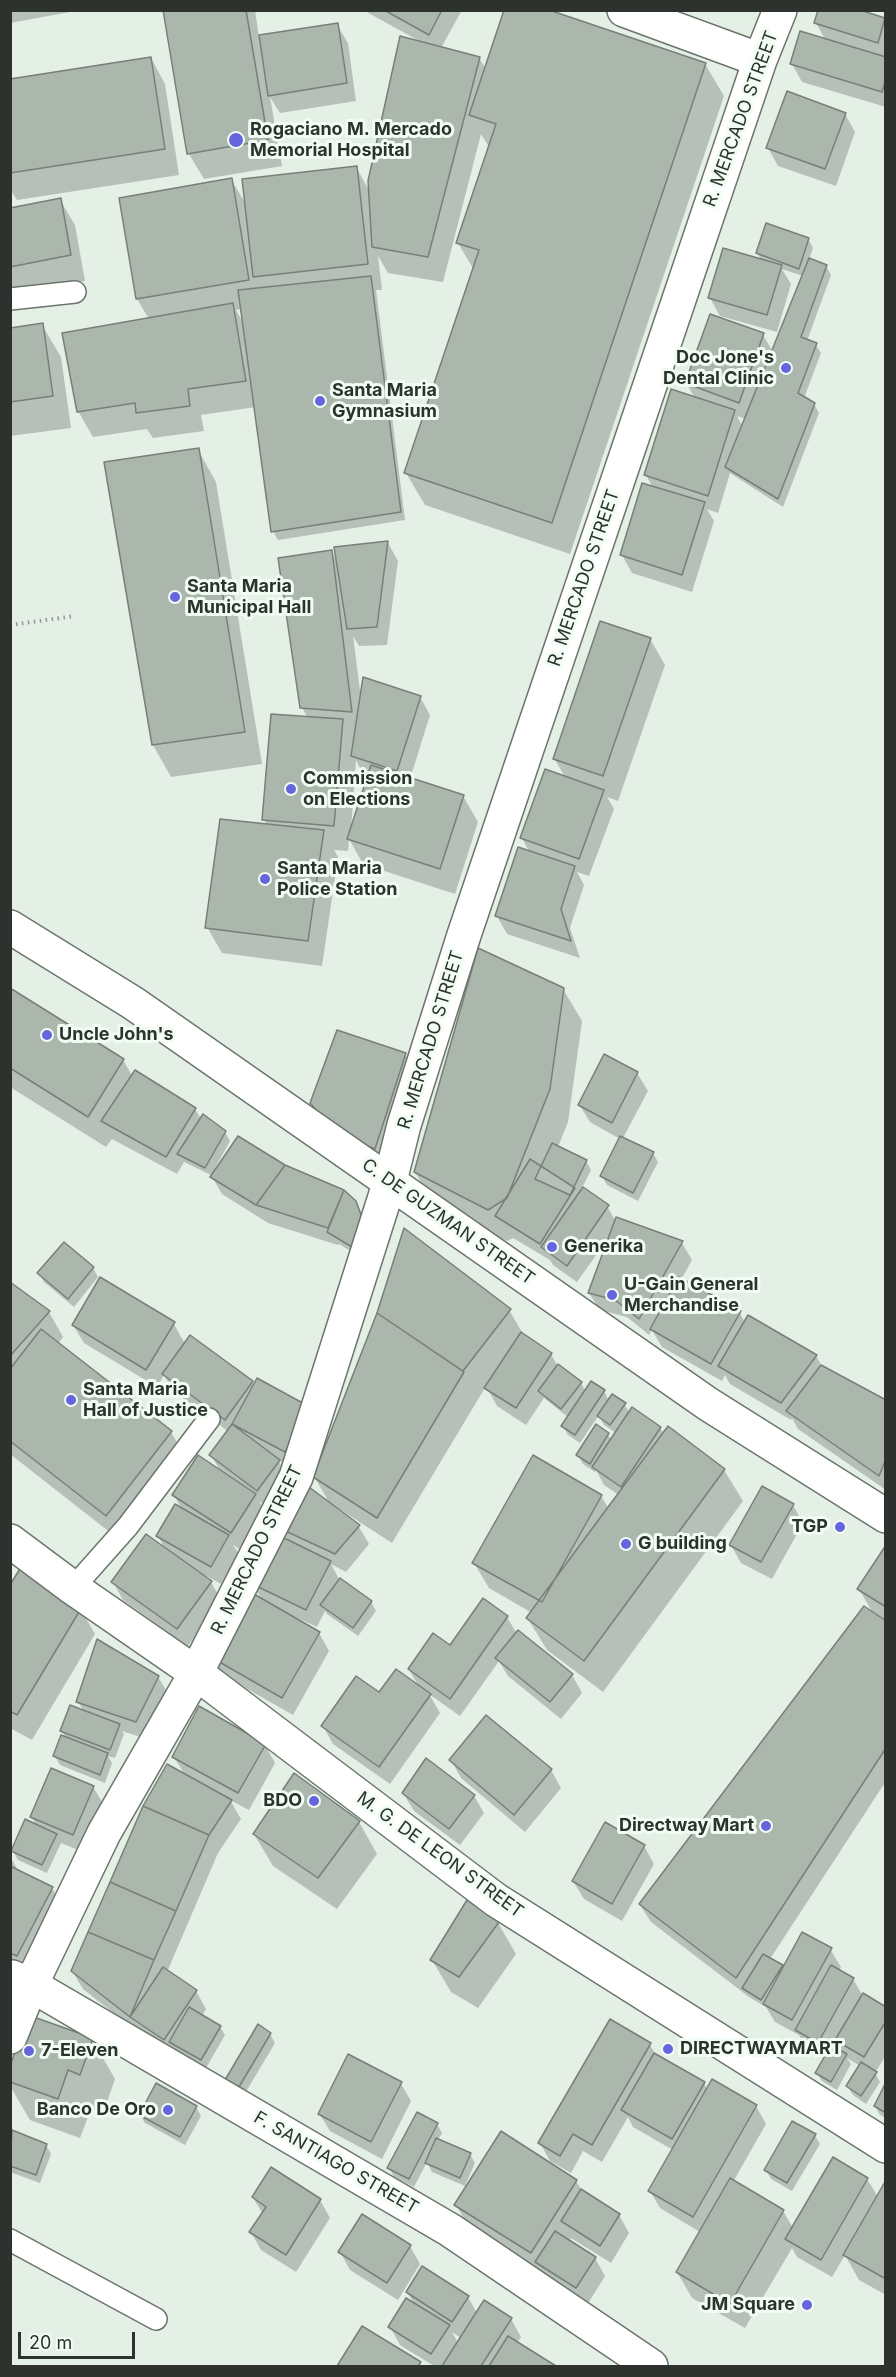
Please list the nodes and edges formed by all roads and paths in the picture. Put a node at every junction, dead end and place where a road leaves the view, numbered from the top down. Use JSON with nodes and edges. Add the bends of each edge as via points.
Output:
{"nodes":[{"id":1,"x":624,"y":10,"type":"edge"},
{"id":2,"x":780,"y":10,"type":"edge"},
{"id":3,"x":760,"y":60,"type":"junction"},
{"id":4,"x":75,"y":292,"type":"dead end"},
{"id":5,"x":10,"y":299,"type":"edge"},
{"id":6,"x":75,"y":616,"type":"dead end"},
{"id":7,"x":10,"y":625,"type":"edge"},
{"id":8,"x":10,"y":927,"type":"edge"},
{"id":9,"x":390,"y":1181,"type":"junction"},
{"id":10,"x":209,"y":1419,"type":"dead end"},
{"id":11,"x":883,"y":1509,"type":"edge"},
{"id":12,"x":10,"y":1541,"type":"edge"},
{"id":13,"x":73,"y":1588,"type":"junction"},
{"id":14,"x":196,"y":1672,"type":"junction"},
{"id":15,"x":21,"y":1981,"type":"edge"},
{"id":16,"x":10,"y":2037,"type":"edge"},
{"id":17,"x":885,"y":2146,"type":"edge"},
{"id":18,"x":10,"y":2240,"type":"edge"},
{"id":19,"x":156,"y":2319,"type":"dead end"},
{"id":20,"x":651,"y":2367,"type":"edge"}],
"edges":[{"from":1,"to":3,"type":"street"},
{"from":2,"to":3,"type":"street","name":"R. MERCADO STREET"},
{"from":3,"to":9,"type":"street","name":"R. MERCADO STREET","via":[[464,935]]},
{"from":4,"to":5,"type":"lane"},
{"from":6,"to":7,"type":"path"},
{"from":8,"to":9,"type":"street","name":"C. DE GUZMAN STREET","via":[[133,1003]]},
{"from":9,"to":11,"type":"street","name":"C. DE GUZMAN STREET","via":[[708,1404]]},
{"from":9,"to":14,"type":"street","name":"R. MERCADO STREET","via":[[296,1477]]},
{"from":10,"to":13,"type":"lane","via":[[128,1526]]},
{"from":12,"to":13,"type":"street","name":"M. G. DE LEON STREET"},
{"from":13,"to":14,"type":"street","name":"M. G. DE LEON STREET"},
{"from":14,"to":15,"type":"street","name":"R. MERCADO STREET"},
{"from":14,"to":17,"type":"street","name":"M. G. DE LEON STREET","via":[[496,1900]]},
{"from":15,"to":16,"type":"street","name":"R. MERCADO STREET"},
{"from":15,"to":20,"type":"street","name":"F. SANTIAGO STREET","via":[[450,2230]]},
{"from":18,"to":19,"type":"lane"}]}
